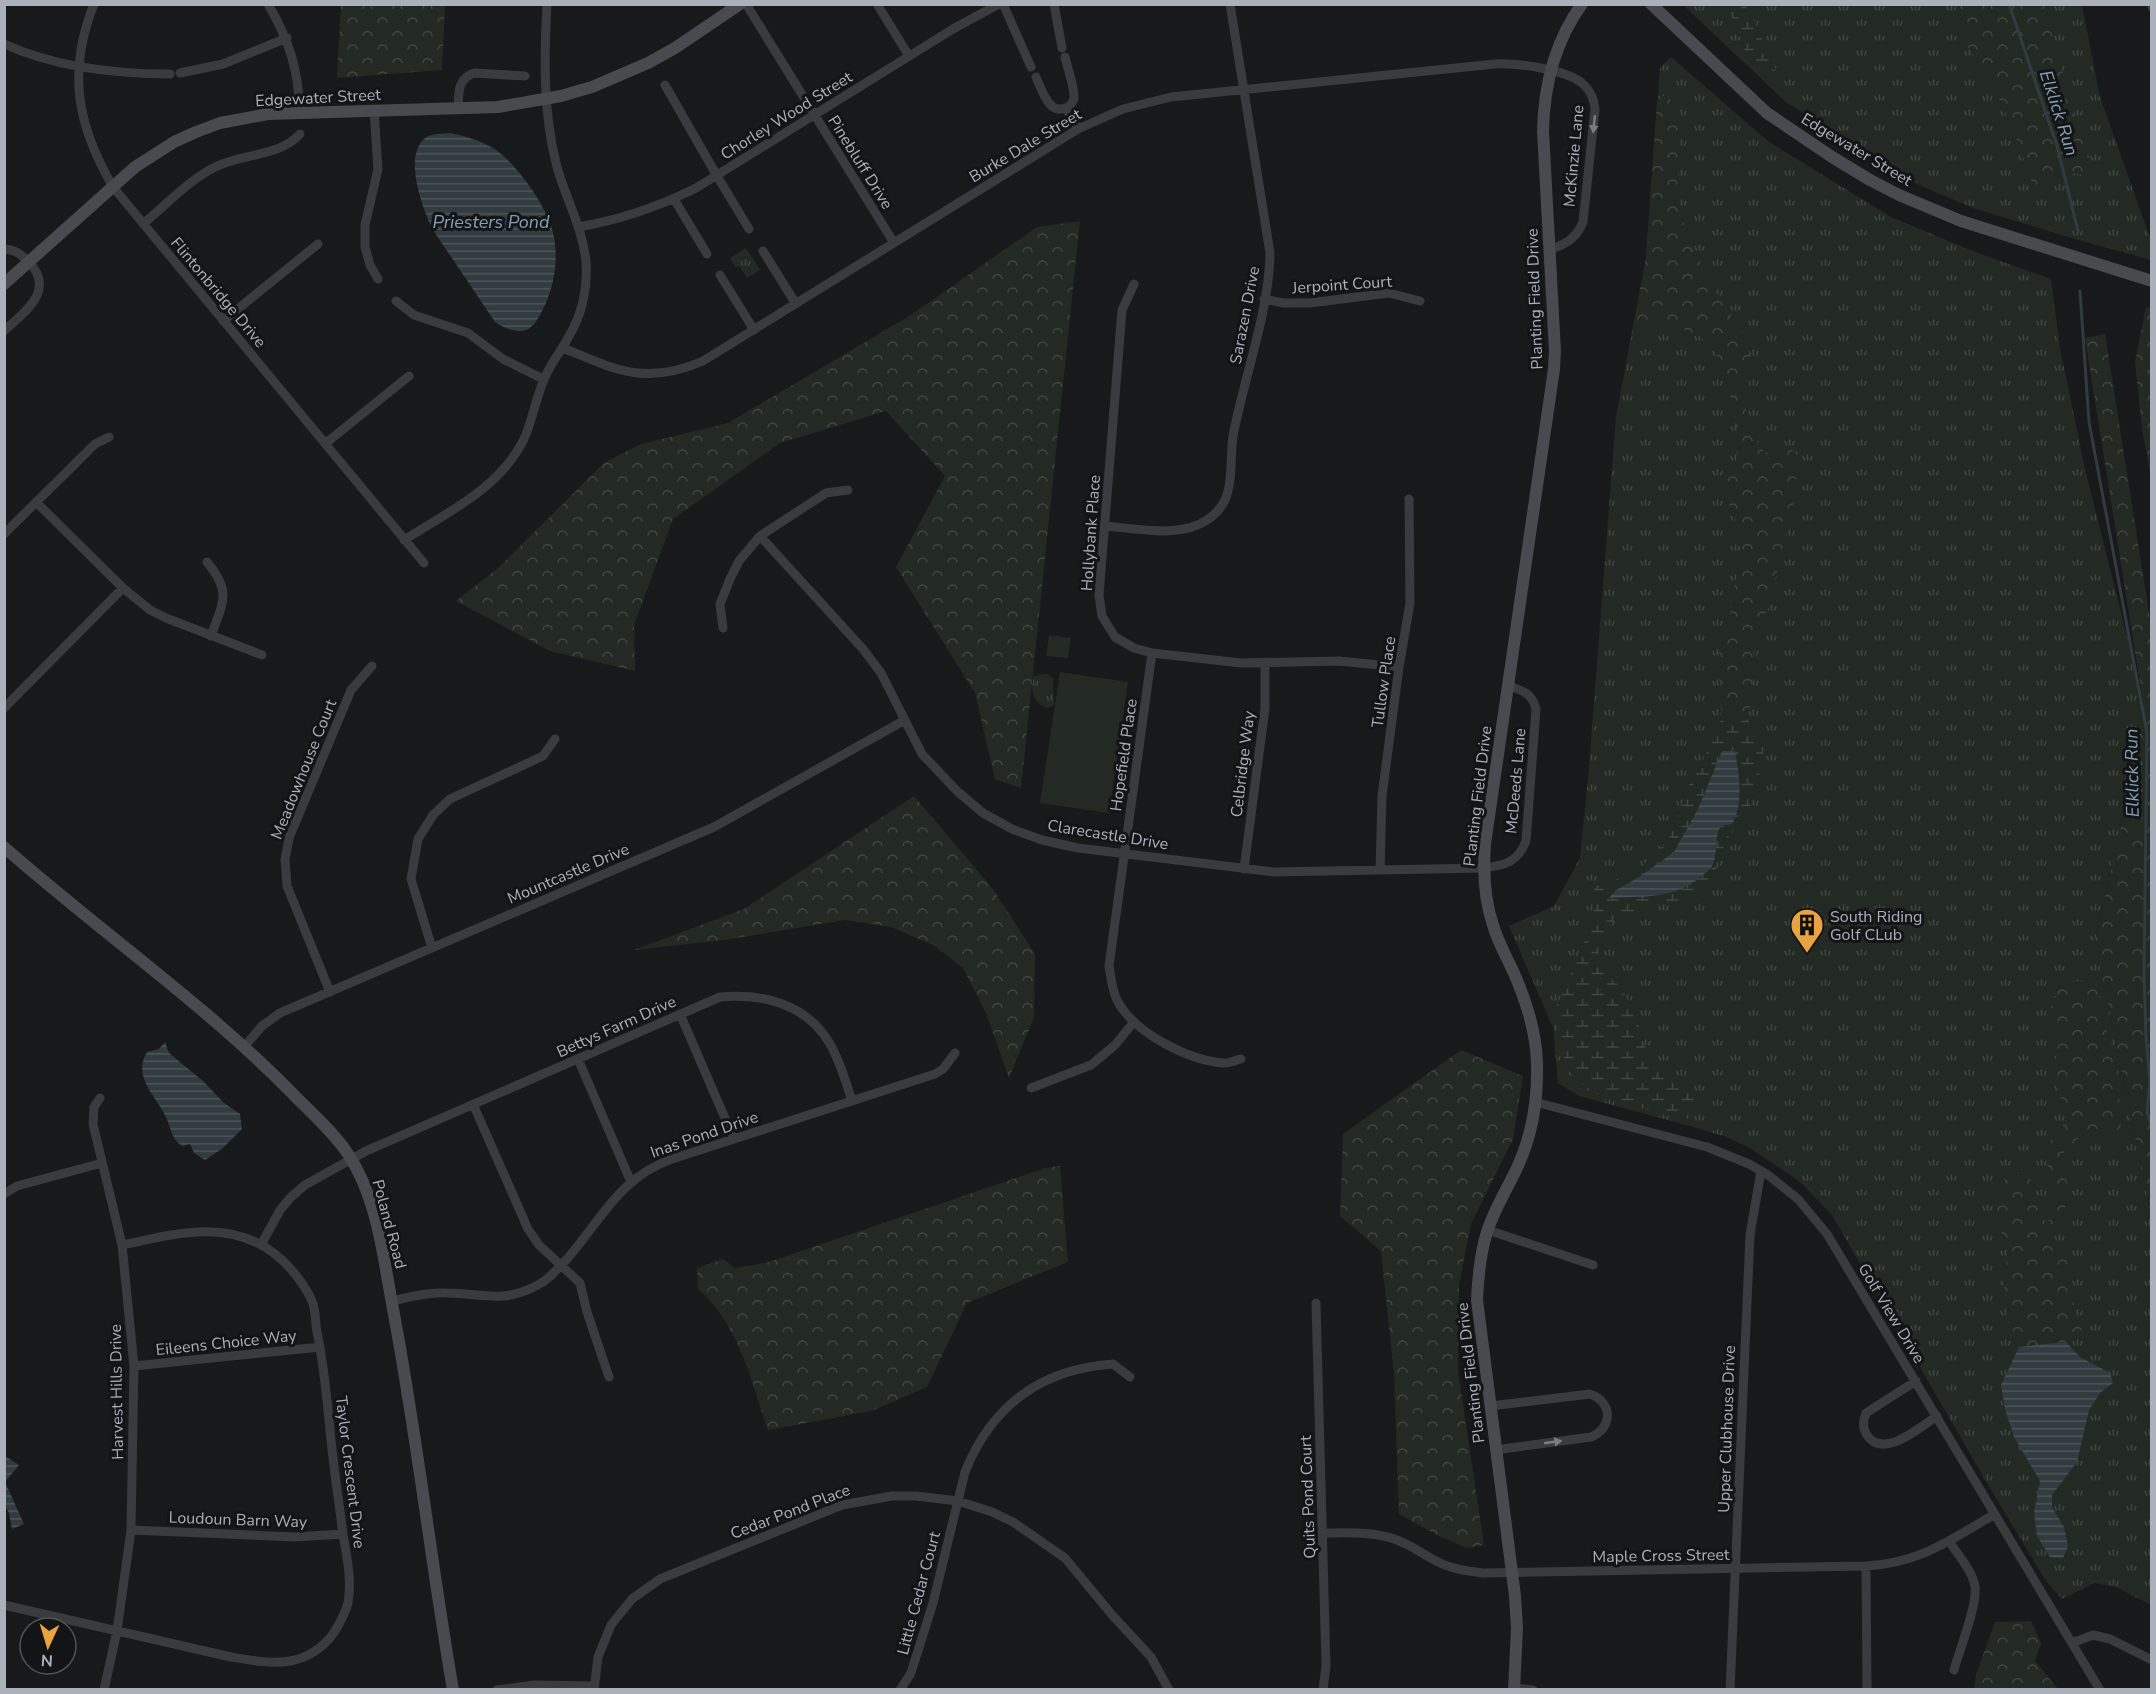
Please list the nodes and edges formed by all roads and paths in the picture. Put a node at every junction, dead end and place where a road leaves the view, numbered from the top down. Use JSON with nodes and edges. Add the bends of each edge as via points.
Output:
{"nodes":[{"id":1,"x":94,"y":4,"type":"edge"},
{"id":2,"x":268,"y":4,"type":"edge"},
{"id":3,"x":547,"y":4,"type":"edge"},
{"id":4,"x":740,"y":4,"type":"edge"},
{"id":5,"x":746,"y":4,"type":"edge"},
{"id":6,"x":877,"y":4,"type":"edge"},
{"id":7,"x":1001,"y":4,"type":"edge"},
{"id":8,"x":1054,"y":4,"type":"edge"},
{"id":9,"x":1230,"y":4,"type":"edge"},
{"id":10,"x":1582,"y":4,"type":"edge"},
{"id":11,"x":1651,"y":4,"type":"edge"},
{"id":12,"x":286,"y":38,"type":"junction"},
{"id":13,"x":4,"y":44,"type":"edge"},
{"id":14,"x":909,"y":56,"type":"junction"},
{"id":15,"x":79,"y":66,"type":"junction"},
{"id":16,"x":1031,"y":67,"type":"dead end"},
{"id":17,"x":1551,"y":71,"type":"junction"},
{"id":18,"x":525,"y":76,"type":"dead end"},
{"id":19,"x":1036,"y":77,"type":"dead end"},
{"id":20,"x":665,"y":85,"type":"dead end"},
{"id":21,"x":1244,"y":89,"type":"junction"},
{"id":22,"x":546,"y":99,"type":"junction"},
{"id":23,"x":458,"y":108,"type":"junction"},
{"id":24,"x":1066,"y":108,"type":"junction"},
{"id":25,"x":374,"y":110,"type":"junction"},
{"id":26,"x":300,"y":112,"type":"junction"},
{"id":27,"x":814,"y":115,"type":"junction"},
{"id":28,"x":1078,"y":129,"type":"junction"},
{"id":29,"x":300,"y":134,"type":"dead end"},
{"id":30,"x":717,"y":176,"type":"junction"},
{"id":31,"x":113,"y":187,"type":"junction"},
{"id":32,"x":674,"y":199,"type":"junction"},
{"id":33,"x":143,"y":224,"type":"junction"},
{"id":34,"x":578,"y":227,"type":"junction"},
{"id":35,"x":749,"y":229,"type":"dead end"},
{"id":36,"x":894,"y":243,"type":"junction"},
{"id":37,"x":318,"y":244,"type":"dead end"},
{"id":38,"x":4,"y":249,"type":"edge"},
{"id":39,"x":1549,"y":250,"type":"junction"},
{"id":40,"x":763,"y":251,"type":"dead end"},
{"id":41,"x":707,"y":254,"type":"dead end"},
{"id":42,"x":29,"y":262,"type":"junction"},
{"id":43,"x":720,"y":275,"type":"dead end"},
{"id":44,"x":378,"y":279,"type":"dead end"},
{"id":45,"x":2151,"y":281,"type":"edge"},
{"id":46,"x":1134,"y":284,"type":"dead end"},
{"id":47,"x":4,"y":285,"type":"edge"},
{"id":48,"x":1264,"y":299,"type":"junction"},
{"id":49,"x":1420,"y":301,"type":"dead end"},
{"id":50,"x":396,"y":302,"type":"dead end"},
{"id":51,"x":796,"y":304,"type":"junction"},
{"id":52,"x":224,"y":321,"type":"junction"},
{"id":53,"x":754,"y":330,"type":"junction"},
{"id":54,"x":4,"y":331,"type":"edge"},
{"id":55,"x":562,"y":348,"type":"junction"},
{"id":56,"x":409,"y":376,"type":"dead end"},
{"id":57,"x":543,"y":379,"type":"junction"},
{"id":58,"x":110,"y":437,"type":"dead end"},
{"id":59,"x":326,"y":443,"type":"junction"},
{"id":60,"x":848,"y":490,"type":"dead end"},
{"id":61,"x":1409,"y":499,"type":"dead end"},
{"id":62,"x":36,"y":502,"type":"junction"},
{"id":63,"x":1104,"y":525,"type":"junction"},
{"id":64,"x":4,"y":534,"type":"edge"},
{"id":65,"x":760,"y":536,"type":"junction"},
{"id":66,"x":404,"y":540,"type":"junction"},
{"id":67,"x":207,"y":562,"type":"dead end"},
{"id":68,"x":424,"y":563,"type":"dead end"},
{"id":69,"x":123,"y":588,"type":"junction"},
{"id":70,"x":723,"y":628,"type":"dead end"},
{"id":71,"x":211,"y":636,"type":"junction"},
{"id":72,"x":1152,"y":653,"type":"junction"},
{"id":73,"x":262,"y":655,"type":"dead end"},
{"id":74,"x":1265,"y":663,"type":"junction"},
{"id":75,"x":372,"y":666,"type":"dead end"},
{"id":76,"x":1399,"y":667,"type":"junction"},
{"id":77,"x":1508,"y":686,"type":"junction"},
{"id":78,"x":4,"y":708,"type":"edge"},
{"id":79,"x":905,"y":720,"type":"junction"},
{"id":80,"x":555,"y":739,"type":"dead end"},
{"id":81,"x":4,"y":848,"type":"edge"},
{"id":82,"x":1125,"y":853,"type":"junction"},
{"id":83,"x":1244,"y":868,"type":"junction"},
{"id":84,"x":1483,"y":868,"type":"junction"},
{"id":85,"x":1380,"y":870,"type":"junction"},
{"id":86,"x":432,"y":948,"type":"junction"},
{"id":87,"x":330,"y":992,"type":"junction"},
{"id":88,"x":680,"y":1014,"type":"junction"},
{"id":89,"x":1133,"y":1023,"type":"junction"},
{"id":90,"x":244,"y":1047,"type":"junction"},
{"id":91,"x":955,"y":1053,"type":"dead end"},
{"id":92,"x":578,"y":1059,"type":"junction"},
{"id":93,"x":1241,"y":1059,"type":"dead end"},
{"id":94,"x":1031,"y":1088,"type":"dead end"},
{"id":95,"x":100,"y":1098,"type":"dead end"},
{"id":96,"x":852,"y":1101,"type":"junction"},
{"id":97,"x":1536,"y":1102,"type":"junction"},
{"id":98,"x":473,"y":1104,"type":"junction"},
{"id":99,"x":734,"y":1139,"type":"junction"},
{"id":100,"x":351,"y":1159,"type":"junction"},
{"id":101,"x":102,"y":1163,"type":"junction"},
{"id":102,"x":1761,"y":1171,"type":"junction"},
{"id":103,"x":631,"y":1182,"type":"junction"},
{"id":104,"x":4,"y":1194,"type":"edge"},
{"id":105,"x":1488,"y":1230,"type":"junction"},
{"id":106,"x":122,"y":1245,"type":"junction"},
{"id":107,"x":261,"y":1245,"type":"junction"},
{"id":108,"x":561,"y":1265,"type":"junction"},
{"id":109,"x":1593,"y":1265,"type":"dead end"},
{"id":110,"x":392,"y":1301,"type":"junction"},
{"id":111,"x":1316,"y":1303,"type":"dead end"},
{"id":112,"x":320,"y":1347,"type":"junction"},
{"id":113,"x":134,"y":1366,"type":"junction"},
{"id":114,"x":609,"y":1377,"type":"dead end"},
{"id":115,"x":1130,"y":1377,"type":"dead end"},
{"id":116,"x":1916,"y":1381,"type":"junction"},
{"id":117,"x":1490,"y":1406,"type":"junction"},
{"id":118,"x":1937,"y":1416,"type":"junction"},
{"id":119,"x":1496,"y":1450,"type":"junction"},
{"id":120,"x":957,"y":1501,"type":"junction"},
{"id":121,"x":1995,"y":1514,"type":"junction"},
{"id":122,"x":132,"y":1530,"type":"junction"},
{"id":123,"x":1323,"y":1533,"type":"junction"},
{"id":124,"x":343,"y":1534,"type":"junction"},
{"id":125,"x":1949,"y":1541,"type":"junction"},
{"id":126,"x":1866,"y":1566,"type":"junction"},
{"id":127,"x":1735,"y":1569,"type":"junction"},
{"id":128,"x":1512,"y":1572,"type":"junction"},
{"id":129,"x":4,"y":1605,"type":"edge"},
{"id":130,"x":117,"y":1631,"type":"junction"},
{"id":131,"x":2072,"y":1643,"type":"junction"},
{"id":132,"x":2151,"y":1660,"type":"edge"},
{"id":133,"x":1954,"y":1670,"type":"dead end"},
{"id":134,"x":594,"y":1688,"type":"edge"},
{"id":135,"x":104,"y":1689,"type":"edge"},
{"id":136,"x":453,"y":1689,"type":"edge"},
{"id":137,"x":497,"y":1689,"type":"edge"},
{"id":138,"x":900,"y":1689,"type":"edge"},
{"id":139,"x":1169,"y":1689,"type":"edge"},
{"id":140,"x":1323,"y":1689,"type":"edge"},
{"id":141,"x":1514,"y":1689,"type":"edge"},
{"id":142,"x":1533,"y":1689,"type":"edge"},
{"id":143,"x":1730,"y":1689,"type":"edge"},
{"id":144,"x":1867,"y":1689,"type":"edge"},
{"id":145,"x":2100,"y":1689,"type":"edge"}],
"edges":[{"from":1,"to":15,"type":"street","name":"Flintonbridge Drive"},
{"from":2,"to":12,"type":"street"},
{"from":3,"to":22,"type":"street"},
{"from":4,"to":22,"type":"street","name":"Edgewater Street","via":[[648,63],[592,87]]},
{"from":5,"to":27,"type":"street","name":"Pinebluff Drive"},
{"from":6,"to":14,"type":"street"},
{"from":7,"to":14,"type":"street","name":"Chorley Wood Street"},
{"from":7,"to":16,"type":"street"},
{"from":8,"to":24,"type":"street","via":[[1073,93],[1072,103]]},
{"from":9,"to":21,"type":"street","name":"Sarazen Drive"},
{"from":10,"to":17,"type":"street","name":"Planting Field Drive"},
{"from":11,"to":45,"type":"street","name":"Edgewater Street","via":[[1767,113],[1870,180],[1955,219]]},
{"from":12,"to":15,"type":"street","via":[[223,64],[175,74]]},
{"from":12,"to":26,"type":"street","via":[[295,63]]},
{"from":13,"to":15,"type":"street","via":[[46,60]]},
{"from":14,"to":27,"type":"street","name":"Chorley Wood Street"},
{"from":15,"to":31,"type":"street","name":"Flintonbridge Drive","via":[[84,122],[98,162]]},
{"from":17,"to":21,"type":"street","name":"Burke Dale Street","via":[[1495,64]]},
{"from":17,"to":39,"type":"street","name":"Planting Field Drive","via":[[1542,131]]},
{"from":17,"to":39,"type":"street","name":"McKinzie Lane","one_way":true,"via":[[1584,84],[1594,99],[1595,109],[1583,222],[1574,239]]},
{"from":18,"to":23,"type":"street","via":[[467,75],[459,86]]},
{"from":19,"to":24,"type":"street","via":[[1050,104]]},
{"from":20,"to":30,"type":"street"},
{"from":21,"to":28,"type":"street","name":"Burke Dale Street","via":[[1147,102]]},
{"from":21,"to":48,"type":"street","name":"Sarazen Drive","via":[[1270,253]]},
{"from":22,"to":23,"type":"street","name":"Edgewater Street"},
{"from":22,"to":34,"type":"street","via":[[557,166]]},
{"from":23,"to":25,"type":"street","name":"Edgewater Street"},
{"from":24,"to":28,"type":"street"},
{"from":25,"to":26,"type":"street","name":"Edgewater Street"},
{"from":25,"to":44,"type":"street","via":[[378,169],[365,225],[365,247]]},
{"from":26,"to":31,"type":"street","name":"Edgewater Street","via":[[244,117],[196,132],[153,155]]},
{"from":27,"to":30,"type":"street","name":"Chorley Wood Street"},
{"from":27,"to":36,"type":"street","name":"Pinebluff Drive"},
{"from":28,"to":36,"type":"street","name":"Burke Dale Street"},
{"from":29,"to":33,"type":"street","via":[[286,146],[213,168]]},
{"from":30,"to":32,"type":"street","name":"Chorley Wood Street"},
{"from":30,"to":35,"type":"street"},
{"from":31,"to":33,"type":"street","name":"Flintonbridge Drive"},
{"from":31,"to":42,"type":"street","name":"Edgewater Street"},
{"from":32,"to":34,"type":"street","name":"Chorley Wood Street","via":[[625,217]]},
{"from":32,"to":41,"type":"street"},
{"from":33,"to":52,"type":"street","name":"Flintonbridge Drive"},
{"from":34,"to":55,"type":"street","via":[[586,282],[578,317]]},
{"from":36,"to":51,"type":"street","name":"Burke Dale Street"},
{"from":37,"to":52,"type":"street"},
{"from":38,"to":42,"type":"street","via":[[19,252]]},
{"from":39,"to":77,"type":"street","name":"Planting Field Drive","via":[[1554,369]]},
{"from":40,"to":51,"type":"street"},
{"from":42,"to":47,"type":"street","name":"Edgewater Street"},
{"from":42,"to":54,"type":"street","via":[[38,272],[37,297]]},
{"from":43,"to":53,"type":"street"},
{"from":46,"to":63,"type":"street","name":"Hollybank Place","via":[[1122,310]]},
{"from":48,"to":49,"type":"street","name":"Jerpoint Court","via":[[1310,303],[1389,292]]},
{"from":48,"to":63,"type":"street","name":"Sarazen Drive","via":[[1221,507],[1206,521],[1187,530]]},
{"from":50,"to":57,"type":"street","via":[[414,315],[468,333],[503,359]]},
{"from":51,"to":53,"type":"street","name":"Burke Dale Street"},
{"from":52,"to":59,"type":"street","name":"Flintonbridge Drive"},
{"from":53,"to":55,"type":"street","name":"Burke Dale Street","via":[[704,362],[672,373],[624,372]]},
{"from":55,"to":57,"type":"street"},
{"from":56,"to":59,"type":"street"},
{"from":57,"to":66,"type":"street","via":[[525,438],[506,467],[480,491]]},
{"from":58,"to":62,"type":"street","via":[[95,444]]},
{"from":59,"to":66,"type":"street","name":"Flintonbridge Drive"},
{"from":60,"to":65,"type":"street","via":[[826,493]]},
{"from":61,"to":76,"type":"street","name":"Tullow Place","via":[[1410,603]]},
{"from":62,"to":64,"type":"street"},
{"from":62,"to":69,"type":"street"},
{"from":63,"to":72,"type":"street","name":"Hollybank Place","via":[[1102,616],[1123,643]]},
{"from":65,"to":70,"type":"street","via":[[730,579],[720,604]]},
{"from":65,"to":79,"type":"street","name":"Clarecastle Drive","via":[[864,649]]},
{"from":66,"to":68,"type":"street","name":"Flintonbridge Drive"},
{"from":67,"to":71,"type":"street","via":[[223,590]]},
{"from":69,"to":71,"type":"street","via":[[150,610]]},
{"from":69,"to":78,"type":"street"},
{"from":71,"to":73,"type":"street"},
{"from":72,"to":74,"type":"street","name":"Hollybank Place"},
{"from":72,"to":82,"type":"street","name":"Hopefield Place"},
{"from":74,"to":76,"type":"street","name":"Hollybank Place","via":[[1339,661]]},
{"from":74,"to":83,"type":"street","name":"Celbridge Way","via":[[1265,708]]},
{"from":75,"to":87,"type":"street","name":"Meadowhouse Court","via":[[351,690],[289,838],[285,860],[287,886]]},
{"from":76,"to":85,"type":"street","name":"Tullow Place","via":[[1382,796]]},
{"from":77,"to":84,"type":"street","name":"Planting Field Drive"},
{"from":77,"to":84,"type":"street","name":"McDeeds Lane","via":[[1524,690],[1536,709],[1527,836],[1516,858],[1500,866]]},
{"from":79,"to":82,"type":"street","name":"Clarecastle Drive","via":[[922,754],[983,813],[1042,840]]},
{"from":79,"to":86,"type":"street","name":"Mountcastle Drive","via":[[714,826]]},
{"from":80,"to":86,"type":"street","via":[[543,756],[450,799],[433,815],[418,839],[411,879]]},
{"from":81,"to":90,"type":"street","name":"Poland Road"},
{"from":82,"to":83,"type":"street","name":"Clarecastle Drive"},
{"from":82,"to":89,"type":"street","name":"Hopefield Place","via":[[1109,966],[1117,1001]]},
{"from":83,"to":85,"type":"street","name":"Clarecastle Drive","via":[[1274,872]]},
{"from":84,"to":85,"type":"street","name":"Clarecastle Drive"},
{"from":84,"to":97,"type":"street","name":"Planting Field Drive","via":[[1493,926],[1529,1014],[1537,1062]]},
{"from":86,"to":87,"type":"street","name":"Mountcastle Drive"},
{"from":87,"to":90,"type":"street","name":"Mountcastle Drive","via":[[280,1013]]},
{"from":88,"to":92,"type":"street","name":"Bettys Farm Drive"},
{"from":88,"to":96,"type":"street","name":"Bettys Farm Drive","via":[[720,997],[734,996],[761,997],[791,1007],[828,1039]]},
{"from":88,"to":99,"type":"street"},
{"from":89,"to":93,"type":"street","name":"Hopefield Place","via":[[1191,1055],[1225,1064]]},
{"from":89,"to":94,"type":"street","via":[[1091,1065]]},
{"from":90,"to":100,"type":"street","name":"Poland Road","via":[[322,1124]]},
{"from":91,"to":96,"type":"street","name":"Inas Pond Drive","via":[[935,1074]]},
{"from":92,"to":98,"type":"street","name":"Bettys Farm Drive"},
{"from":92,"to":103,"type":"street"},
{"from":95,"to":101,"type":"street","name":"Harvest Hills Drive","via":[[94,1107],[93,1124]]},
{"from":96,"to":99,"type":"street","name":"Inas Pond Drive"},
{"from":97,"to":102,"type":"street","name":"Golf View Drive","via":[[1707,1147]]},
{"from":97,"to":105,"type":"street","name":"Planting Field Drive","via":[[1524,1150]]},
{"from":98,"to":100,"type":"street","name":"Bettys Farm Drive"},
{"from":98,"to":108,"type":"street","via":[[528,1229]]},
{"from":99,"to":103,"type":"street","name":"Inas Pond Drive","via":[[658,1164]]},
{"from":100,"to":107,"type":"street","name":"Bettys Farm Drive","via":[[291,1197]]},
{"from":100,"to":110,"type":"street","name":"Poland Road","via":[[366,1186],[374,1213]]},
{"from":101,"to":104,"type":"street","via":[[32,1181]]},
{"from":101,"to":106,"type":"street","name":"Harvest Hills Drive"},
{"from":102,"to":116,"type":"street","name":"Golf View Drive","via":[[1798,1199],[1827,1234]]},
{"from":102,"to":127,"type":"street","name":"Upper Clubhouse Drive","via":[[1750,1235]]},
{"from":103,"to":108,"type":"street","name":"Inas Pond Drive"},
{"from":105,"to":109,"type":"street"},
{"from":105,"to":117,"type":"street","name":"Planting Field Drive","via":[[1480,1260],[1477,1300]]},
{"from":106,"to":107,"type":"street","name":"Taylor Crescent Drive","via":[[205,1230]]},
{"from":106,"to":113,"type":"street","name":"Harvest Hills Drive"},
{"from":107,"to":112,"type":"street","name":"Taylor Crescent Drive","via":[[286,1264],[312,1302]]},
{"from":108,"to":110,"type":"street","name":"Inas Pond Drive","via":[[545,1281],[508,1296],[439,1293]]},
{"from":108,"to":114,"type":"street","via":[[580,1283]]},
{"from":110,"to":136,"type":"street","name":"Poland Road"},
{"from":111,"to":123,"type":"street","name":"Quits Pond Court"},
{"from":112,"to":113,"type":"street","name":"Eileens Choice Way"},
{"from":112,"to":124,"type":"street","name":"Taylor Crescent Drive"},
{"from":113,"to":122,"type":"street","name":"Harvest Hills Drive"},
{"from":115,"to":120,"type":"street","name":"Little Cedar Court","via":[[1113,1364],[1096,1365],[1059,1374],[1023,1394],[982,1437],[965,1472]]},
{"from":116,"to":118,"type":"street","name":"Golf View Drive"},
{"from":116,"to":118,"type":"street","via":[[1866,1413],[1863,1425],[1868,1437],[1878,1444],[1891,1444]]},
{"from":117,"to":119,"type":"street","name":"Planting Field Drive"},
{"from":119,"to":117,"type":"street","one_way":true,"via":[[1591,1437],[1603,1430],[1608,1412],[1602,1400],[1590,1394]]},
{"from":118,"to":121,"type":"street","name":"Golf View Drive"},
{"from":119,"to":128,"type":"street","name":"Planting Field Drive"},
{"from":120,"to":134,"type":"street","name":"Cedar Pond Place","via":[[892,1496],[842,1505],[660,1579],[632,1599],[611,1625],[598,1657]]},
{"from":120,"to":138,"type":"street","name":"Little Cedar Court","via":[[930,1613],[911,1673]]},
{"from":120,"to":139,"type":"street","name":"Cedar Pond Place","via":[[1013,1522],[1065,1558],[1151,1657]]},
{"from":121,"to":125,"type":"street","name":"Maple Cross Street"},
{"from":121,"to":131,"type":"street","name":"Golf View Drive"},
{"from":122,"to":124,"type":"street","name":"Loudoun Barn Way","via":[[295,1537]]},
{"from":122,"to":130,"type":"street","name":"Harvest Hills Drive"},
{"from":123,"to":128,"type":"street","name":"Maple Cross Street","via":[[1385,1536],[1452,1568]]},
{"from":123,"to":140,"type":"street","name":"Quits Pond Court"},
{"from":124,"to":130,"type":"street","name":"Taylor Crescent Drive","via":[[349,1571],[348,1604],[329,1639],[295,1661],[268,1664],[231,1658]]},
{"from":125,"to":126,"type":"street","name":"Maple Cross Street","via":[[1922,1556]]},
{"from":125,"to":133,"type":"street","via":[[1975,1586]]},
{"from":126,"to":127,"type":"street","name":"Maple Cross Street"},
{"from":126,"to":144,"type":"street"},
{"from":127,"to":128,"type":"street","name":"Maple Cross Street"},
{"from":127,"to":143,"type":"street","name":"Upper Clubhouse Drive"},
{"from":128,"to":141,"type":"street","name":"Planting Field Drive","via":[[1517,1628]]},
{"from":129,"to":130,"type":"street","name":"Taylor Crescent Drive"},
{"from":130,"to":135,"type":"street","name":"Harvest Hills Drive"},
{"from":131,"to":132,"type":"street","via":[[2093,1635],[2110,1639]]},
{"from":131,"to":145,"type":"street","name":"Golf View Drive"},
{"from":134,"to":137,"type":"street","via":[[535,1685]]},
{"from":141,"to":142,"type":"street"}]}
